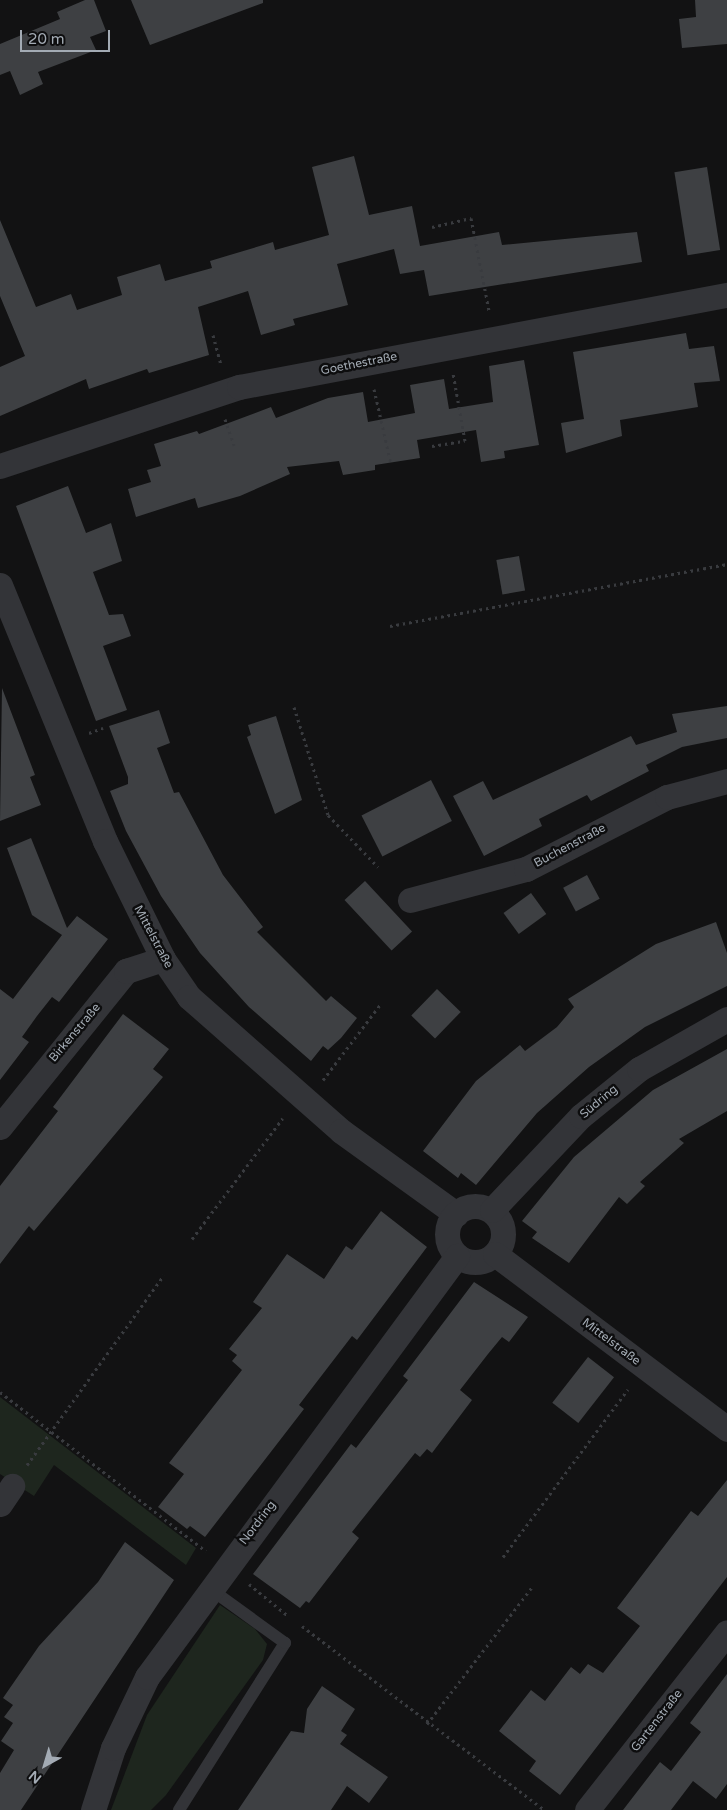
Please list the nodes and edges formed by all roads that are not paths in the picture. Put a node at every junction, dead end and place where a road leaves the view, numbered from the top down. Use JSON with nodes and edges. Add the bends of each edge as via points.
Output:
{"nodes":[{"id":1,"x":727,"y":295,"type":"edge"},
{"id":2,"x":0,"y":466,"type":"edge"},
{"id":3,"x":0,"y":585,"type":"edge"},
{"id":4,"x":727,"y":782,"type":"edge"},
{"id":5,"x":410,"y":900,"type":"dead end"},
{"id":6,"x":163,"y":959,"type":"junction"},
{"id":7,"x":727,"y":1019,"type":"edge"},
{"id":8,"x":0,"y":1127,"type":"edge"},
{"id":9,"x":492,"y":1210,"type":"junction"},
{"id":10,"x":456,"y":1214,"type":"junction"},
{"id":11,"x":495,"y":1254,"type":"junction"},
{"id":12,"x":457,"y":1256,"type":"junction"},
{"id":13,"x":727,"y":1430,"type":"edge"},
{"id":14,"x":209,"y":1588,"type":"junction"},
{"id":15,"x":727,"y":1632,"type":"edge"},
{"id":16,"x":93,"y":1810,"type":"edge"},
{"id":17,"x":179,"y":1810,"type":"edge"},
{"id":18,"x":587,"y":1810,"type":"edge"}],
"edges":[{"from":1,"to":2,"type":"street","name":"Goethestraße","via":[[239,387]]},
{"from":3,"to":6,"type":"street","name":"Mittelstraße","via":[[72,767]]},
{"from":4,"to":5,"type":"street","name":"Buchenstraße","via":[[667,798],[526,869]]},
{"from":6,"to":8,"type":"street","name":"Birkenstraße","via":[[126,971]]},
{"from":6,"to":10,"type":"street","name":"Mittelstraße","via":[[189,997],[303,1099]]},
{"from":7,"to":9,"type":"street","name":"Südring","via":[[632,1075],[581,1116]]},
{"from":9,"to":10,"type":"street","via":[[471,1206]]},
{"from":9,"to":11,"type":"street","via":[[504,1232]]},
{"from":10,"to":12,"type":"street","via":[[447,1230]]},
{"from":11,"to":12,"type":"street","via":[[476,1263]]},
{"from":11,"to":13,"type":"street","name":"Mittelstraße"},
{"from":12,"to":14,"type":"street","name":"Nordring"},
{"from":14,"to":16,"type":"street","name":"Nordring","via":[[147,1677],[113,1748]]},
{"from":14,"to":17,"type":"lane","via":[[285,1643]]},
{"from":15,"to":18,"type":"street","name":"Gartenstraße"}]}
